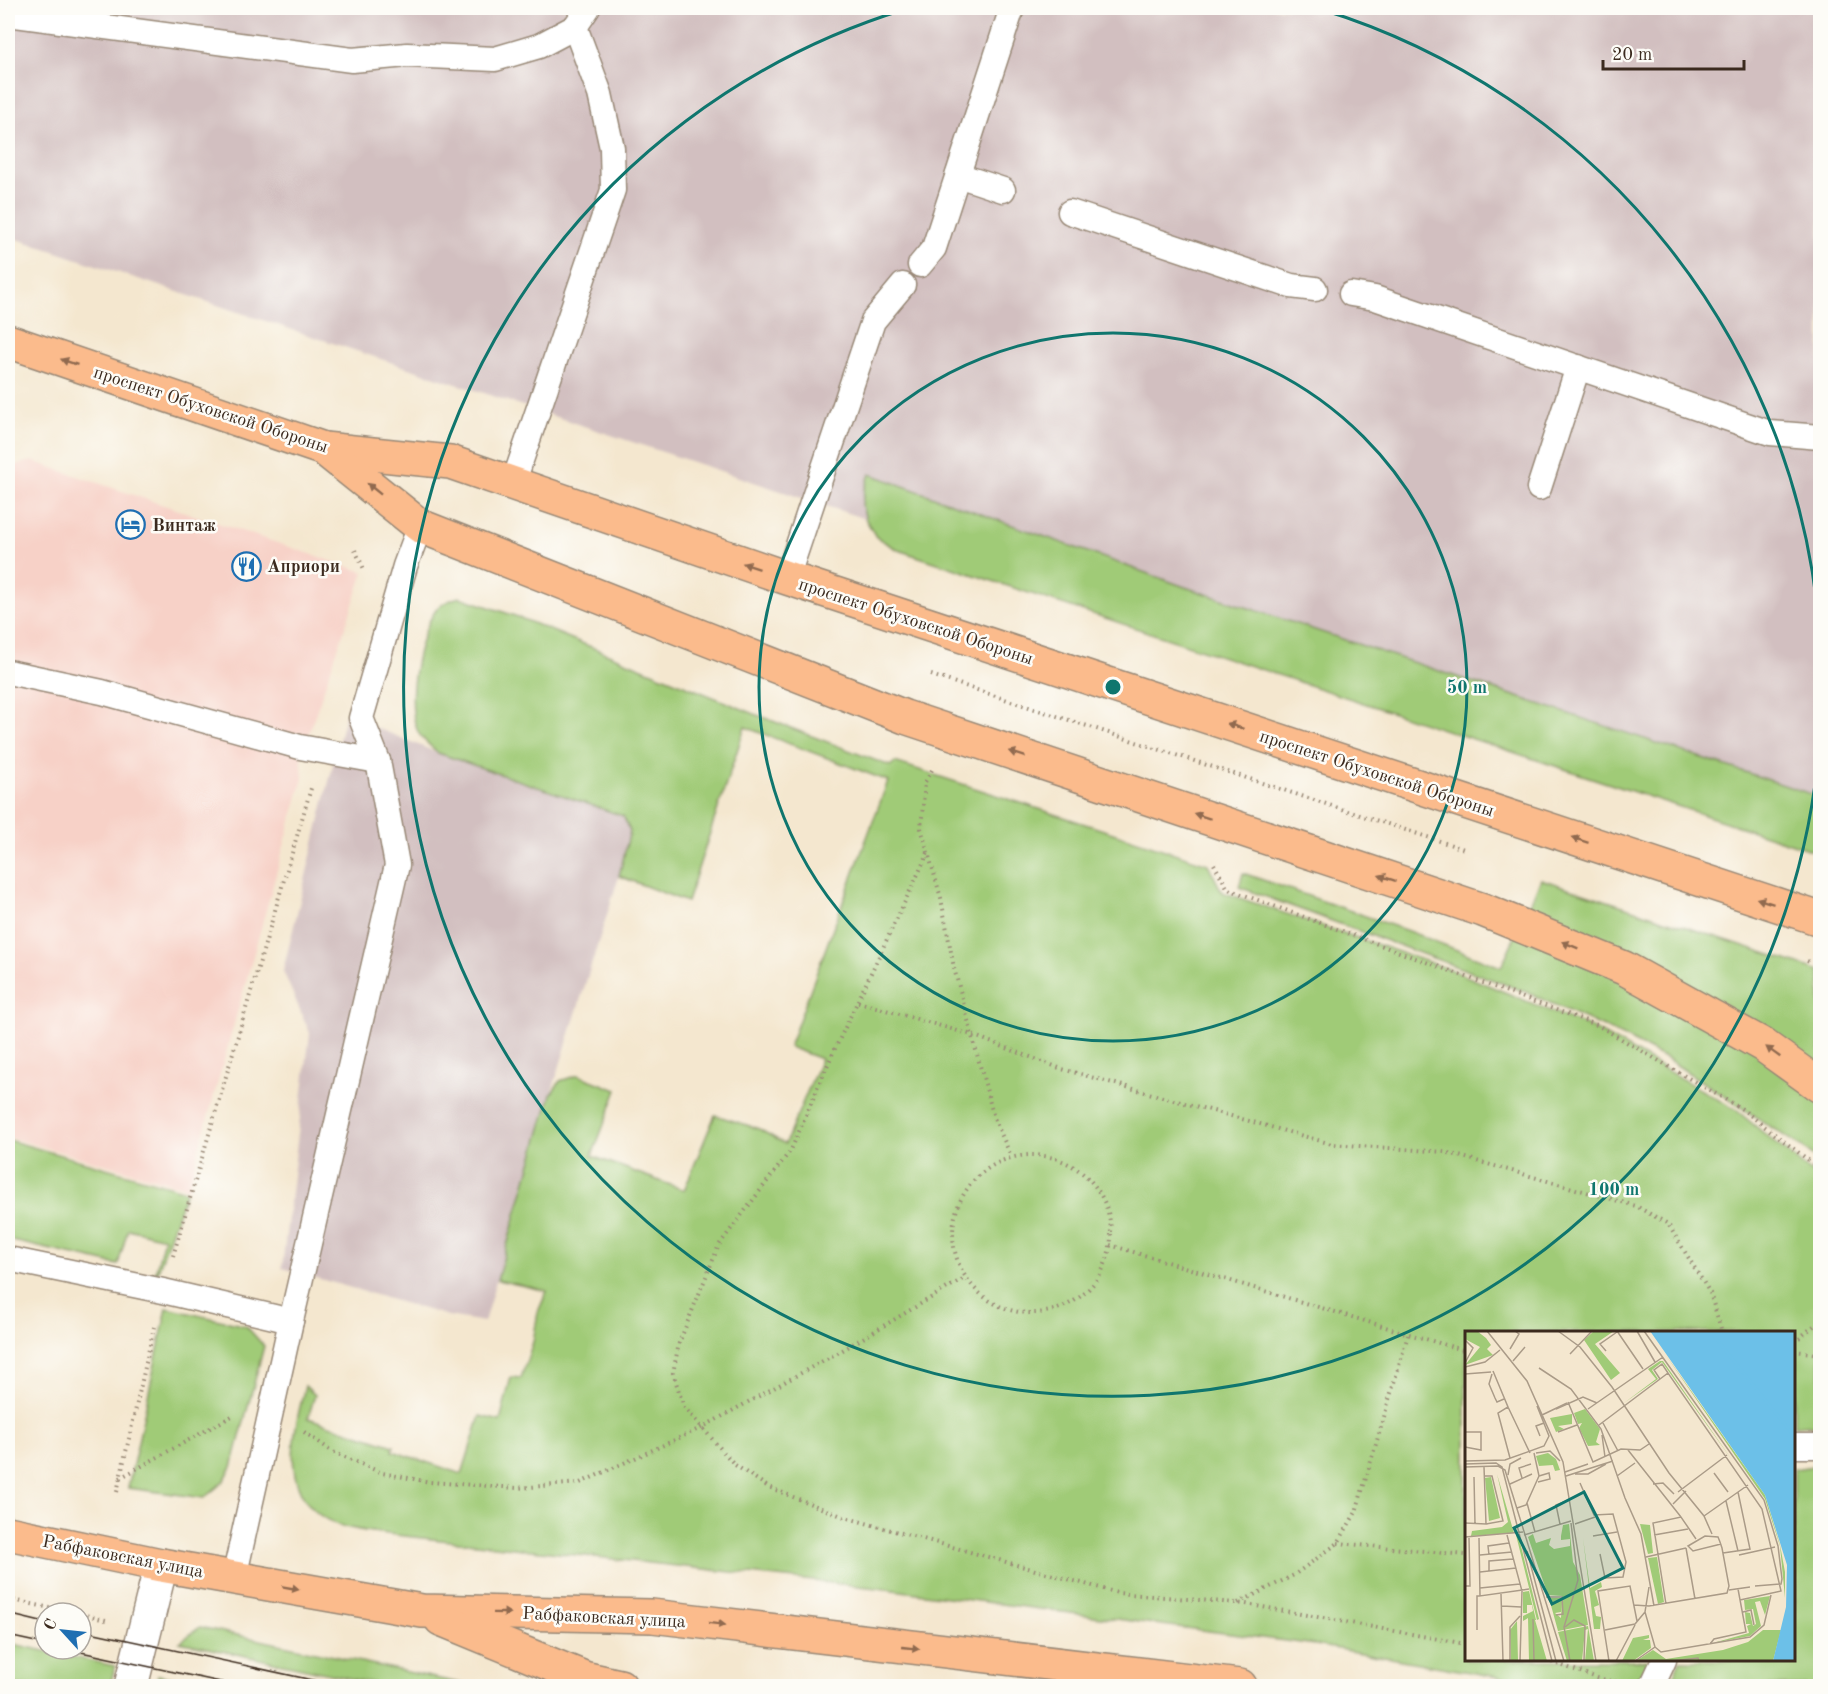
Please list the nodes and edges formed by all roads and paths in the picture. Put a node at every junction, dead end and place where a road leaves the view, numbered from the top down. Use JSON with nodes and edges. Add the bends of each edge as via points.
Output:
{"nodes":[{"id":1,"x":588,"y":8,"type":"edge"},
{"id":2,"x":1012,"y":8,"type":"edge"},
{"id":3,"x":8,"y":14,"type":"edge"},
{"id":4,"x":575,"y":27,"type":"junction"},
{"id":5,"x":958,"y":175,"type":"junction"},
{"id":6,"x":1003,"y":190,"type":"dead end"},
{"id":7,"x":1070,"y":212,"type":"dead end"},
{"id":8,"x":920,"y":265,"type":"dead end"},
{"id":9,"x":903,"y":285,"type":"dead end"},
{"id":10,"x":1315,"y":289,"type":"dead end"},
{"id":11,"x":1351,"y":294,"type":"dead end"},
{"id":12,"x":8,"y":344,"type":"edge"},
{"id":13,"x":1578,"y":367,"type":"junction"},
{"id":14,"x":1821,"y":437,"type":"edge"},
{"id":15,"x":324,"y":449,"type":"junction"},
{"id":16,"x":513,"y":484,"type":"junction"},
{"id":17,"x":1539,"y":488,"type":"dead end"},
{"id":18,"x":420,"y":526,"type":"junction"},
{"id":19,"x":355,"y":550,"type":"dead end"},
{"id":20,"x":366,"y":571,"type":"dead end"},
{"id":21,"x":787,"y":578,"type":"junction"},
{"id":22,"x":8,"y":672,"type":"edge"},
{"id":23,"x":931,"y":675,"type":"dead end"},
{"id":24,"x":322,"y":752,"type":"junction"},
{"id":25,"x":378,"y":762,"type":"junction"},
{"id":26,"x":924,"y":764,"type":"dead end"},
{"id":27,"x":1467,"y":850,"type":"dead end"},
{"id":28,"x":928,"y":853,"type":"junction"},
{"id":29,"x":1213,"y":861,"type":"dead end"},
{"id":30,"x":1821,"y":919,"type":"edge"},
{"id":31,"x":1799,"y":959,"type":"dead end"},
{"id":32,"x":1821,"y":966,"type":"edge"},
{"id":33,"x":858,"y":1002,"type":"junction"},
{"id":34,"x":972,"y":1035,"type":"junction"},
{"id":35,"x":1821,"y":1086,"type":"edge"},
{"id":36,"x":1011,"y":1156,"type":"junction"},
{"id":37,"x":1821,"y":1169,"type":"edge"},
{"id":38,"x":1110,"y":1245,"type":"junction"},
{"id":39,"x":8,"y":1259,"type":"edge"},
{"id":40,"x":966,"y":1277,"type":"junction"},
{"id":41,"x":163,"y":1291,"type":"junction"},
{"id":42,"x":291,"y":1321,"type":"junction"},
{"id":43,"x":1821,"y":1321,"type":"edge"},
{"id":44,"x":1722,"y":1331,"type":"edge"},
{"id":45,"x":1408,"y":1334,"type":"junction"},
{"id":46,"x":1795,"y":1341,"type":"edge"},
{"id":47,"x":1465,"y":1350,"type":"edge"},
{"id":48,"x":1795,"y":1352,"type":"edge"},
{"id":49,"x":1821,"y":1354,"type":"edge"},
{"id":50,"x":272,"y":1409,"type":"junction"},
{"id":51,"x":701,"y":1428,"type":"junction"},
{"id":52,"x":1795,"y":1446,"type":"edge"},
{"id":53,"x":1821,"y":1446,"type":"edge"},
{"id":54,"x":120,"y":1478,"type":"junction"},
{"id":55,"x":117,"y":1492,"type":"dead end"},
{"id":56,"x":8,"y":1533,"type":"edge"},
{"id":57,"x":1338,"y":1543,"type":"junction"},
{"id":58,"x":1465,"y":1555,"type":"edge"},
{"id":59,"x":160,"y":1565,"type":"junction"},
{"id":60,"x":234,"y":1578,"type":"junction"},
{"id":61,"x":8,"y":1599,"type":"edge"},
{"id":62,"x":33,"y":1604,"type":"edge"},
{"id":63,"x":1238,"y":1604,"type":"junction"},
{"id":64,"x":422,"y":1611,"type":"junction"},
{"id":65,"x":1465,"y":1644,"type":"edge"},
{"id":66,"x":1551,"y":1661,"type":"edge"},
{"id":67,"x":1663,"y":1661,"type":"edge"},
{"id":68,"x":1621,"y":1682,"type":"dead end"},
{"id":69,"x":131,"y":1686,"type":"edge"},
{"id":70,"x":620,"y":1686,"type":"edge"},
{"id":71,"x":1240,"y":1686,"type":"edge"},
{"id":72,"x":1652,"y":1686,"type":"edge"}],
"edges":[{"from":1,"to":4,"type":"lane"},
{"from":2,"to":5,"type":"lane"},
{"from":3,"to":4,"type":"lane","via":[[352,60],[407,55],[495,59],[539,46]]},
{"from":4,"to":16,"type":"lane","via":[[602,105],[612,148],[613,190]]},
{"from":5,"to":6,"type":"lane"},
{"from":5,"to":8,"type":"lane","via":[[934,248]]},
{"from":7,"to":10,"type":"lane","via":[[1291,286]]},
{"from":9,"to":21,"type":"lane","via":[[873,321]]},
{"from":11,"to":13,"type":"lane","via":[[1375,298]]},
{"from":15,"to":12,"type":"main road","name":"проспект Обуховской Обороны","one_way":true},
{"from":13,"to":14,"type":"lane","via":[[1770,433]]},
{"from":13,"to":17,"type":"lane"},
{"from":15,"to":16,"type":"main road","name":"проспект Обуховской Обороны","via":[[450,462]]},
{"from":18,"to":15,"type":"main road","one_way":true},
{"from":21,"to":16,"type":"main road","name":"проспект Обуховской Обороны","one_way":true},
{"from":18,"to":25,"type":"lane","via":[[361,718]]},
{"from":35,"to":18,"type":"main road","one_way":true,"via":[[1763,1045],[1624,968],[1483,910],[905,717]]},
{"from":19,"to":20,"type":"path"},
{"from":30,"to":21,"type":"main road","name":"проспект Обуховской Обороны","one_way":true},
{"from":22,"to":24,"type":"lane","via":[[102,692]]},
{"from":23,"to":27,"type":"path"},
{"from":24,"to":25,"type":"lane"},
{"from":24,"to":41,"type":"path"},
{"from":25,"to":42,"type":"lane","via":[[398,865]]},
{"from":26,"to":28,"type":"path","via":[[934,767],[925,782],[921,828]]},
{"from":28,"to":33,"type":"path"},
{"from":28,"to":34,"type":"path"},
{"from":29,"to":37,"type":"path","via":[[1228,889],[1597,1025],[1742,1109]]},
{"from":31,"to":32,"type":"path"},
{"from":33,"to":34,"type":"path"},
{"from":33,"to":51,"type":"path","via":[[791,1150],[719,1245],[679,1343],[673,1374],[684,1407]]},
{"from":34,"to":36,"type":"path","via":[[994,1118]]},
{"from":34,"to":44,"type":"path","via":[[1062,1069],[1332,1143],[1445,1152],[1636,1206],[1668,1224],[1710,1293]]},
{"from":36,"to":38,"type":"path","via":[[1037,1154],[1063,1160],[1085,1174],[1101,1194],[1110,1219]]},
{"from":36,"to":40,"type":"path","via":[[979,1174],[958,1205],[953,1242]]},
{"from":38,"to":40,"type":"path","via":[[1104,1268],[1090,1288],[1049,1311],[1025,1312],[1002,1307],[981,1294]]},
{"from":38,"to":45,"type":"path"},
{"from":39,"to":41,"type":"lane"},
{"from":40,"to":51,"type":"path"},
{"from":41,"to":42,"type":"lane"},
{"from":41,"to":54,"type":"path"},
{"from":42,"to":50,"type":"lane"},
{"from":43,"to":46,"type":"path"},
{"from":45,"to":47,"type":"path"},
{"from":45,"to":57,"type":"path","via":[[1356,1512]]},
{"from":48,"to":49,"type":"path"},
{"from":50,"to":51,"type":"path","via":[[333,1452],[382,1473],[430,1482],[517,1488],[580,1483]]},
{"from":50,"to":54,"type":"path","via":[[249,1406]]},
{"from":50,"to":60,"type":"lane"},
{"from":51,"to":63,"type":"path","via":[[735,1465],[768,1488],[844,1517],[1118,1593]]},
{"from":52,"to":53,"type":"lane"},
{"from":54,"to":55,"type":"path"},
{"from":56,"to":59,"type":"main road","name":"Рабфаковская улица"},
{"from":57,"to":58,"type":"path"},
{"from":57,"to":63,"type":"path","via":[[1294,1575]]},
{"from":59,"to":60,"type":"main road","name":"Рабфаковская улица"},
{"from":59,"to":69,"type":"street"},
{"from":60,"to":64,"type":"main road","name":"Рабфаковская улица","one_way":true},
{"from":61,"to":62,"type":"path"},
{"from":63,"to":65,"type":"path"},
{"from":64,"to":70,"type":"main road","via":[[584,1678]]},
{"from":64,"to":71,"type":"main road","name":"Рабфаковская улица","one_way":true,"via":[[652,1616]]},
{"from":66,"to":68,"type":"path"},
{"from":67,"to":72,"type":"lane"}]}
